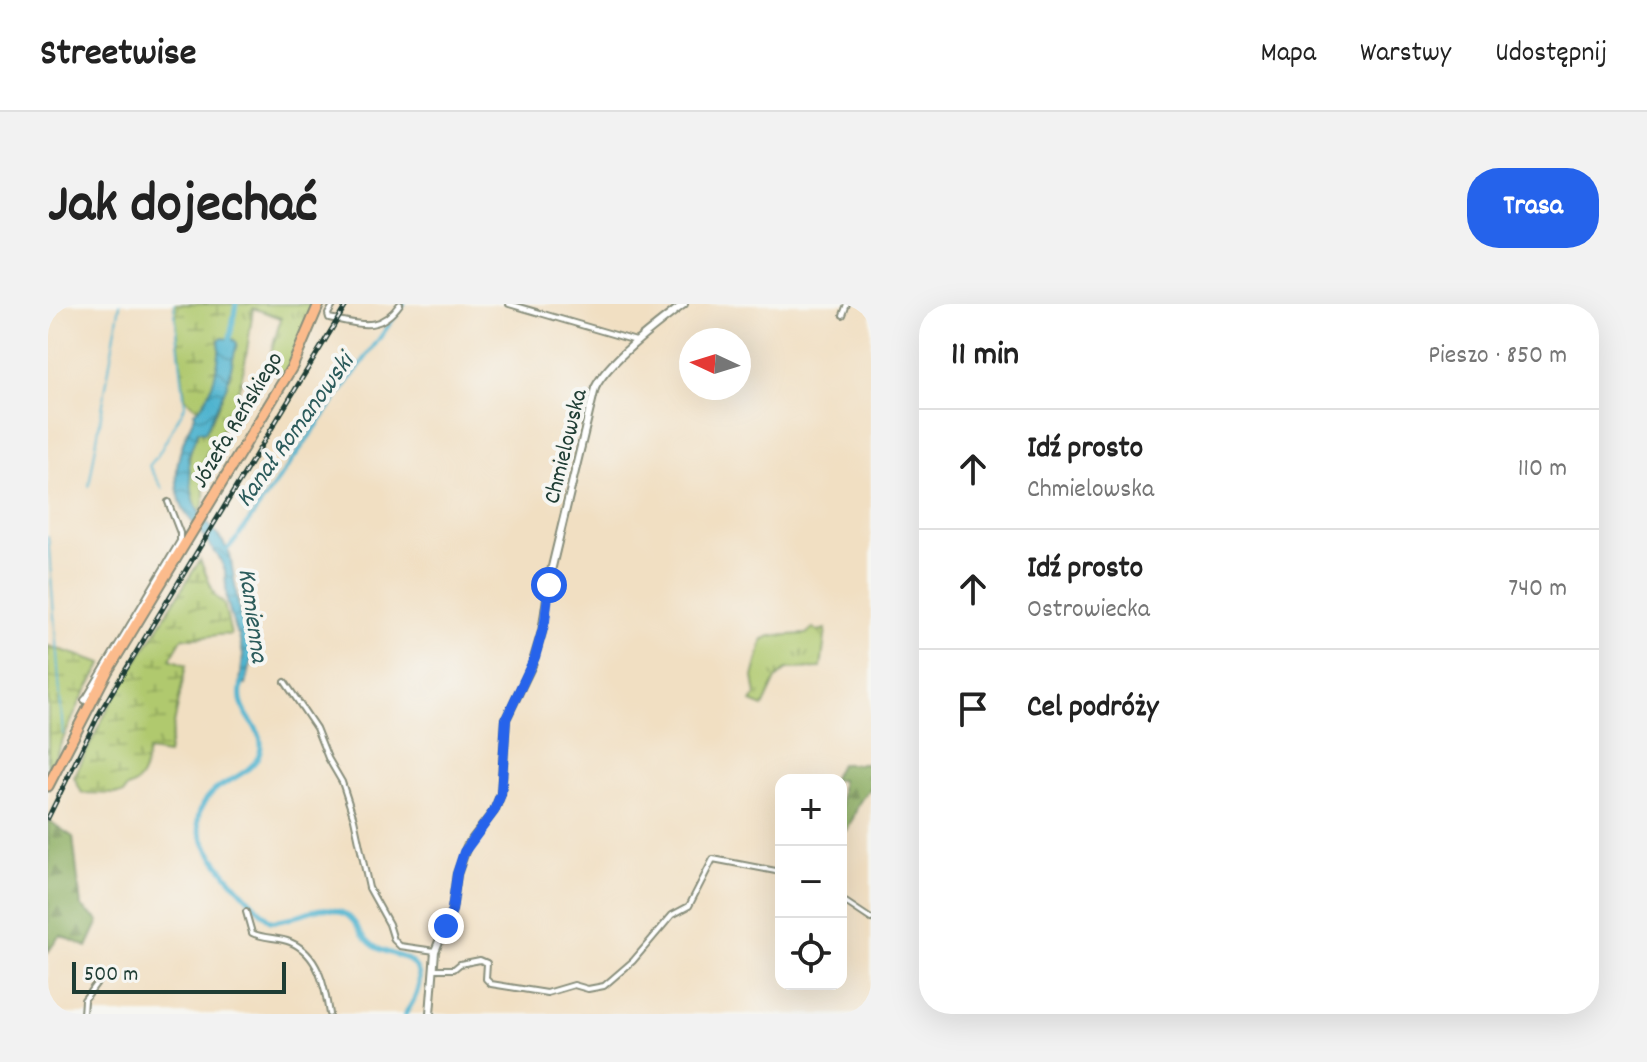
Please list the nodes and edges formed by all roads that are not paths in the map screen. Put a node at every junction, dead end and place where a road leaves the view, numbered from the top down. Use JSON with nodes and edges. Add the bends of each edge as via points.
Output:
{"nodes":[{"id":1,"x":319,"y":304,"type":"edge"},
{"id":2,"x":334,"y":304,"type":"edge"},
{"id":3,"x":400,"y":304,"type":"edge"},
{"id":4,"x":509,"y":304,"type":"edge"},
{"id":5,"x":684,"y":304,"type":"edge"},
{"id":6,"x":847,"y":304,"type":"edge"},
{"id":7,"x":843,"y":315,"type":"dead end"},
{"id":8,"x":638,"y":341,"type":"junction"},
{"id":9,"x":168,"y":502,"type":"dead end"},
{"id":10,"x":285,"y":682,"type":"dead end"},
{"id":11,"x":89,"y":703,"type":"junction"},
{"id":12,"x":48,"y":786,"type":"edge"},
{"id":13,"x":775,"y":871,"type":"edge"},
{"id":14,"x":847,"y":903,"type":"edge"},
{"id":15,"x":246,"y":912,"type":"dead end"},
{"id":16,"x":871,"y":919,"type":"edge"},
{"id":17,"x":435,"y":951,"type":"junction"},
{"id":18,"x":432,"y":969,"type":"junction"},
{"id":19,"x":101,"y":977,"type":"dead end"},
{"id":20,"x":83,"y":1014,"type":"edge"},
{"id":21,"x":329,"y":1014,"type":"edge"},
{"id":22,"x":430,"y":1014,"type":"edge"}],
"edges":[{"from":1,"to":11,"type":"main road","name":"Józefa Reńskiego","via":[[292,367]]},
{"from":2,"to":3,"type":"street","via":[[328,317],[377,324]]},
{"from":4,"to":8,"type":"street"},
{"from":5,"to":8,"type":"street","name":"Chmielowska"},
{"from":6,"to":7,"type":"street"},
{"from":8,"to":17,"type":"street","name":"Chmielowska","via":[[595,388],[551,571],[542,632],[506,719],[499,800],[464,852],[452,910]]},
{"from":9,"to":11,"type":"street","via":[[180,541],[84,700]]},
{"from":10,"to":17,"type":"street","via":[[316,728],[342,782],[369,888],[394,940],[400,946]]},
{"from":11,"to":12,"type":"main road","name":"Józefa Reńskiego"},
{"from":13,"to":18,"type":"street","via":[[713,859],[692,902],[668,918],[633,961],[600,988],[570,986],[547,993],[491,984],[487,963],[480,960],[449,971]]},
{"from":14,"to":16,"type":"street"},
{"from":15,"to":21,"type":"street","via":[[252,933],[290,941],[315,964]]},
{"from":17,"to":18,"type":"street","name":"Chmielowska"},
{"from":18,"to":22,"type":"street","name":"Chmielowska"},
{"from":19,"to":20,"type":"street","via":[[84,1000]]}]}
